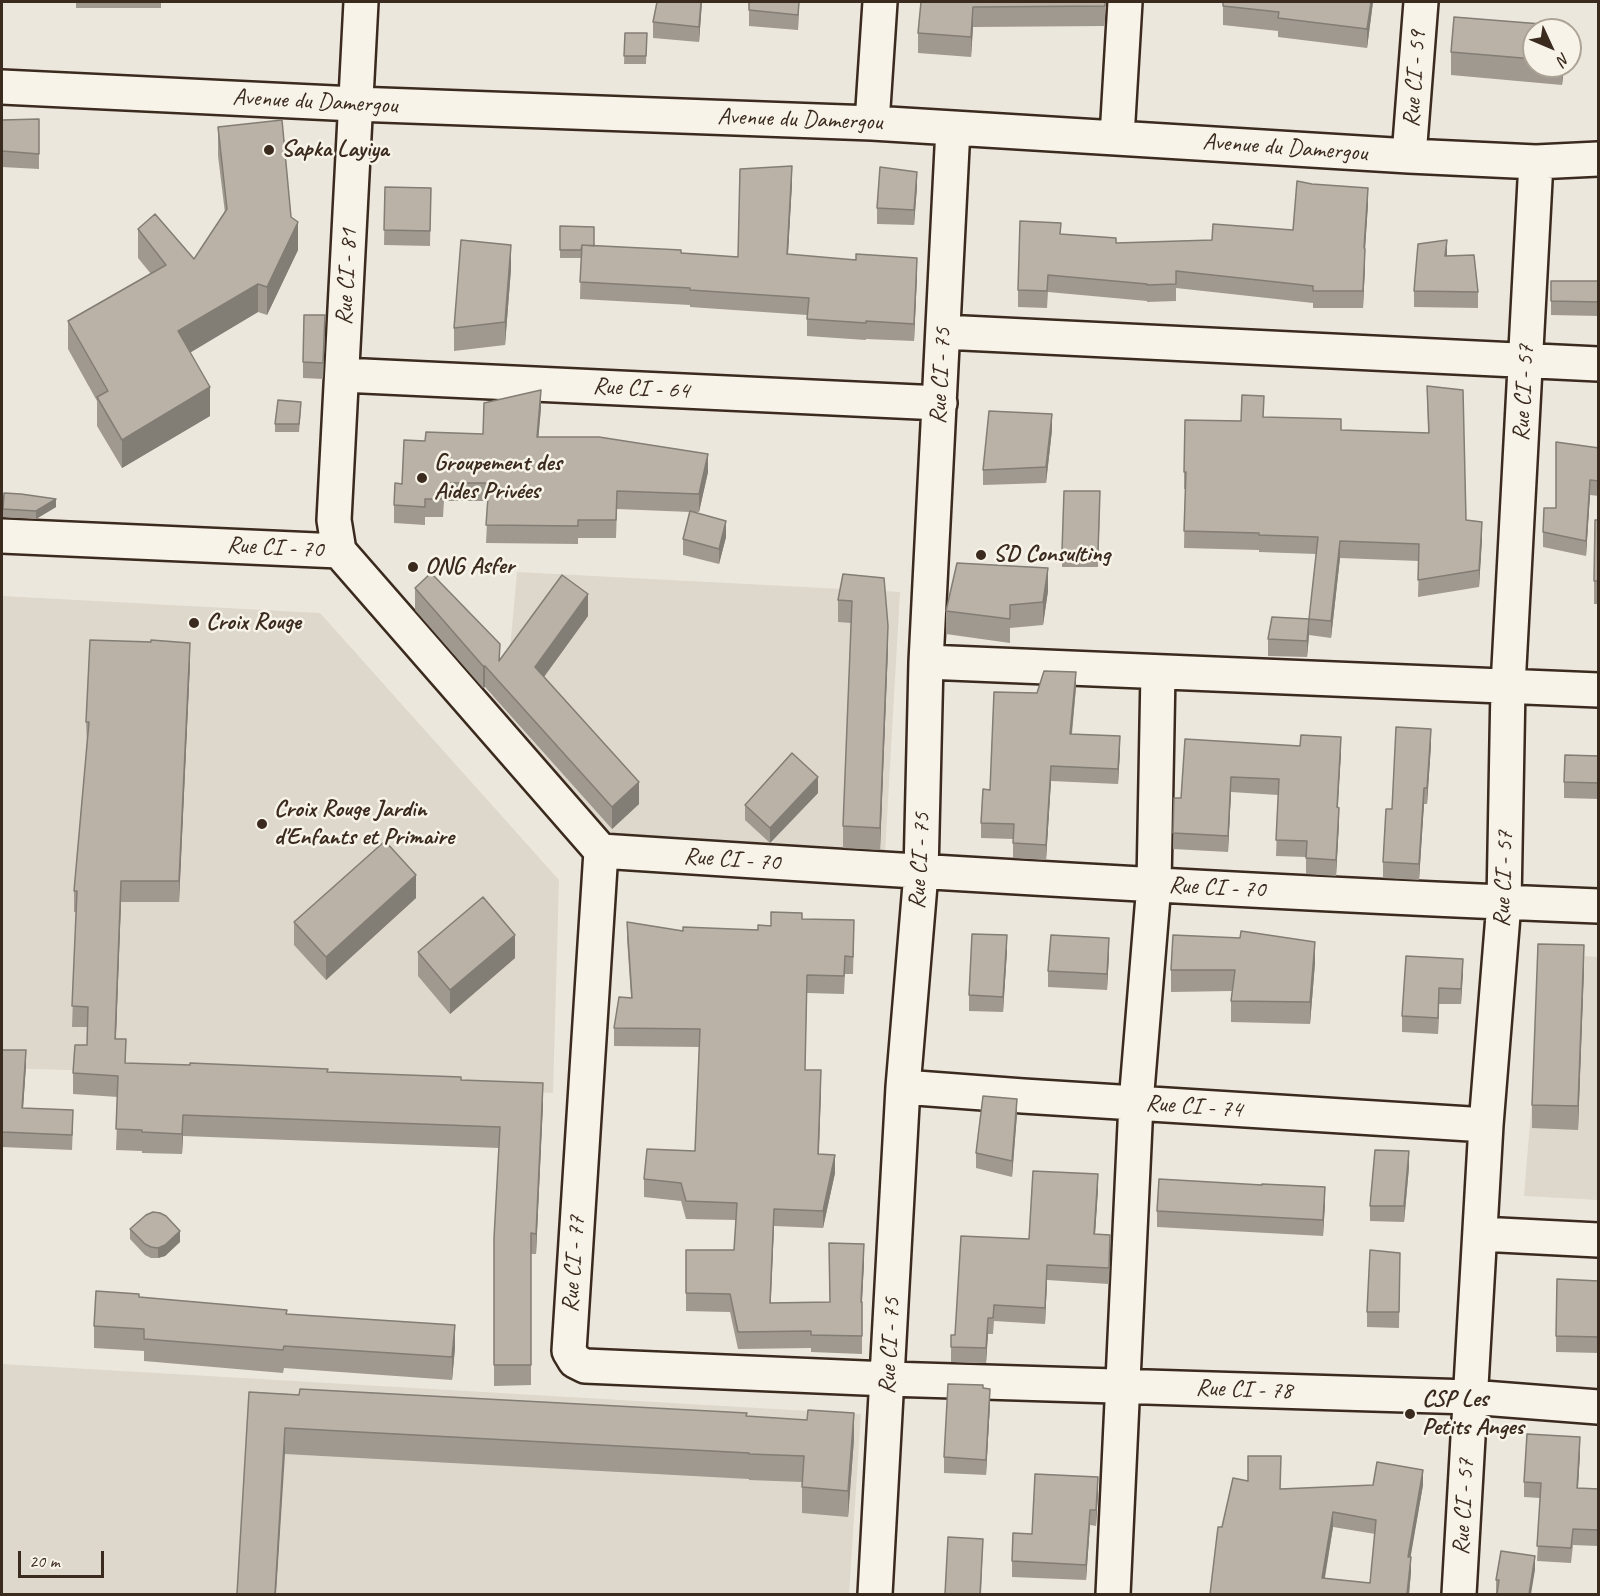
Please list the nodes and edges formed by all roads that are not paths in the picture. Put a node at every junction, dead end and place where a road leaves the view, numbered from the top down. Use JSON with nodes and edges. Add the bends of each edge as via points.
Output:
{"nodes":[{"id":1,"x":361,"y":2,"type":"edge"},
{"id":2,"x":880,"y":2,"type":"edge"},
{"id":3,"x":1125,"y":2,"type":"edge"},
{"id":4,"x":1421,"y":2,"type":"edge"},
{"id":5,"x":2,"y":87,"type":"edge"},
{"id":6,"x":355,"y":104,"type":"junction"},
{"id":7,"x":872,"y":123,"type":"junction"},
{"id":8,"x":953,"y":128,"type":"junction"},
{"id":9,"x":1117,"y":137,"type":"junction"},
{"id":10,"x":1409,"y":156,"type":"junction"},
{"id":11,"x":1599,"y":159,"type":"edge"},
{"id":12,"x":1536,"y":162,"type":"junction"},
{"id":13,"x":943,"y":332,"type":"junction"},
{"id":14,"x":1525,"y":361,"type":"junction"},
{"id":15,"x":1599,"y":364,"type":"edge"},
{"id":16,"x":342,"y":375,"type":"junction"},
{"id":17,"x":940,"y":403,"type":"junction"},
{"id":18,"x":2,"y":536,"type":"edge"},
{"id":19,"x":339,"y":551,"type":"junction"},
{"id":20,"x":926,"y":662,"type":"junction"},
{"id":21,"x":1158,"y":672,"type":"junction"},
{"id":22,"x":1508,"y":686,"type":"junction"},
{"id":23,"x":1599,"y":690,"type":"edge"},
{"id":24,"x":601,"y":851,"type":"junction"},
{"id":25,"x":921,"y":873,"type":"junction"},
{"id":26,"x":1154,"y":884,"type":"junction"},
{"id":27,"x":1504,"y":903,"type":"junction"},
{"id":28,"x":1599,"y":906,"type":"edge"},
{"id":29,"x":903,"y":1087,"type":"junction"},
{"id":30,"x":1136,"y":1103,"type":"junction"},
{"id":31,"x":1486,"y":1125,"type":"junction"},
{"id":32,"x":1480,"y":1234,"type":"junction"},
{"id":33,"x":1599,"y":1240,"type":"edge"},
{"id":34,"x":888,"y":1379,"type":"junction"},
{"id":35,"x":1123,"y":1387,"type":"junction"},
{"id":36,"x":1470,"y":1397,"type":"junction"},
{"id":37,"x":1599,"y":1407,"type":"edge"},
{"id":38,"x":875,"y":1594,"type":"edge"},
{"id":39,"x":1113,"y":1594,"type":"edge"},
{"id":40,"x":1459,"y":1594,"type":"edge"}],
"edges":[{"from":1,"to":6,"type":"street","name":"Rue CI - 81"},
{"from":2,"to":7,"type":"street"},
{"from":3,"to":9,"type":"street"},
{"from":4,"to":10,"type":"street","name":"Rue CI - 59"},
{"from":5,"to":6,"type":"street","name":"Avenue du Damergou"},
{"from":6,"to":7,"type":"street","name":"Avenue du Damergou"},
{"from":6,"to":16,"type":"street","name":"Rue CI - 81"},
{"from":7,"to":8,"type":"street","name":"Avenue du Damergou"},
{"from":8,"to":9,"type":"street","name":"Avenue du Damergou"},
{"from":8,"to":13,"type":"street","name":"Rue CI - 75"},
{"from":9,"to":10,"type":"street","name":"Avenue du Damergou"},
{"from":10,"to":12,"type":"street","name":"Avenue du Damergou"},
{"from":11,"to":12,"type":"street","name":"Avenue du Damergou"},
{"from":12,"to":14,"type":"street","name":"Rue CI - 57"},
{"from":13,"to":14,"type":"street"},
{"from":13,"to":17,"type":"street","name":"Rue CI - 75"},
{"from":14,"to":15,"type":"street"},
{"from":14,"to":22,"type":"street","name":"Rue CI - 57"},
{"from":16,"to":17,"type":"street","name":"Rue CI - 64"},
{"from":16,"to":19,"type":"street","name":"Rue CI - 81","via":[[334,520]]},
{"from":17,"to":20,"type":"street","name":"Rue CI - 75"},
{"from":18,"to":19,"type":"street","name":"Rue CI - 70"},
{"from":19,"to":24,"type":"street","name":"Rue CI - 70"},
{"from":20,"to":21,"type":"street"},
{"from":20,"to":25,"type":"street","name":"Rue CI - 75"},
{"from":21,"to":22,"type":"street"},
{"from":21,"to":26,"type":"street"},
{"from":22,"to":23,"type":"street"},
{"from":22,"to":27,"type":"street","name":"Rue CI - 57"},
{"from":24,"to":25,"type":"street","name":"Rue CI - 70"},
{"from":24,"to":34,"type":"street","name":"Rue CI - 77","via":[[569,1351],[575,1361],[585,1366]]},
{"from":25,"to":26,"type":"street","name":"Rue CI - 70"},
{"from":25,"to":29,"type":"street","name":"Rue CI - 75"},
{"from":26,"to":27,"type":"street","name":"Rue CI - 70"},
{"from":26,"to":30,"type":"street"},
{"from":27,"to":28,"type":"street","name":"Rue CI - 70"},
{"from":27,"to":31,"type":"street","name":"Rue CI - 57"},
{"from":29,"to":30,"type":"street","name":"Rue CI - 74"},
{"from":29,"to":34,"type":"street","name":"Rue CI - 75"},
{"from":30,"to":31,"type":"street","name":"Rue CI - 74"},
{"from":30,"to":35,"type":"street"},
{"from":31,"to":32,"type":"street","name":"Rue CI - 57"},
{"from":32,"to":33,"type":"street"},
{"from":32,"to":36,"type":"street","name":"Rue CI - 57"},
{"from":34,"to":35,"type":"street","name":"Rue CI - 78"},
{"from":34,"to":38,"type":"street","name":"Rue CI - 75"},
{"from":35,"to":36,"type":"street","name":"Rue CI - 78"},
{"from":35,"to":39,"type":"street"},
{"from":36,"to":37,"type":"street","name":"Rue CI - 78"},
{"from":36,"to":40,"type":"street","name":"Rue CI - 57"}]}
